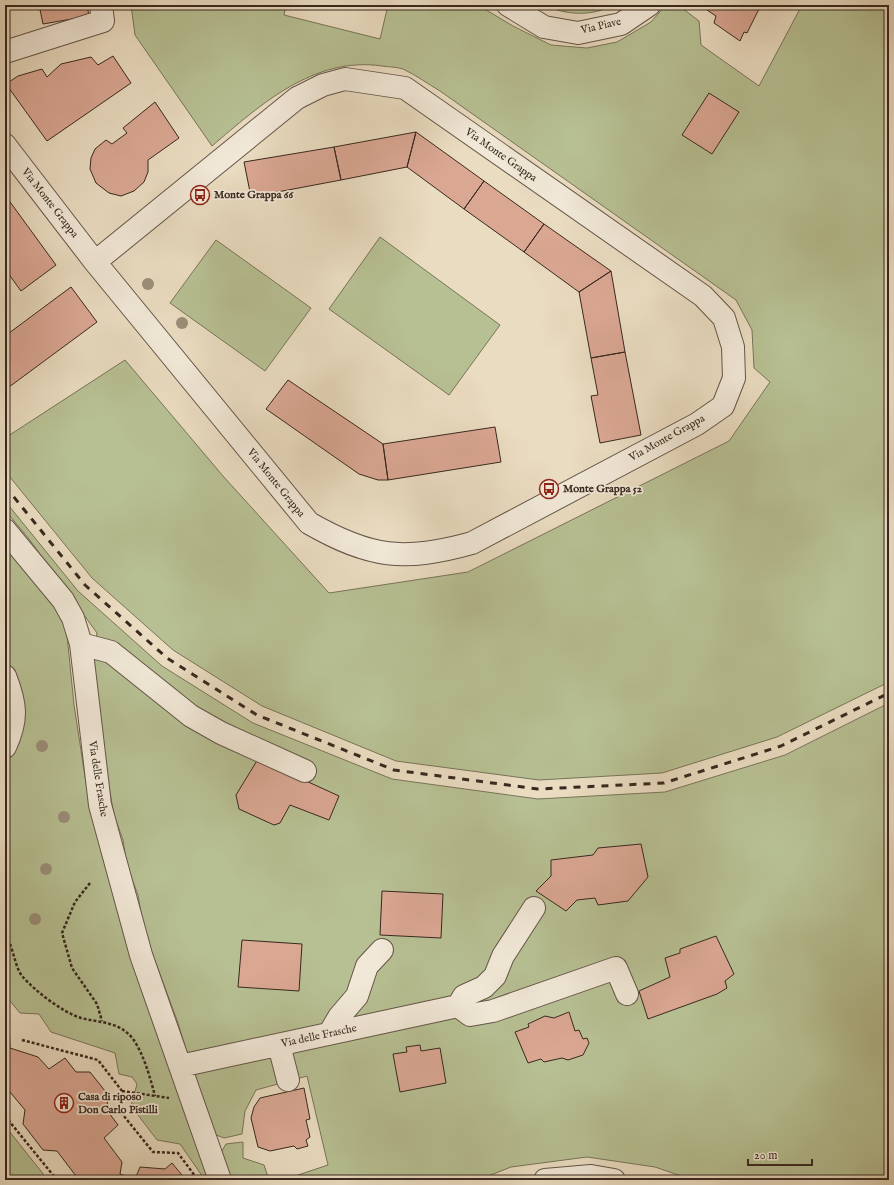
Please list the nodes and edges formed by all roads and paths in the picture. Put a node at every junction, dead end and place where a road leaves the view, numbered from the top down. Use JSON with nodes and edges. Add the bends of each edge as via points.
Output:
{"nodes":[{"id":1,"x":101,"y":5,"type":"edge"},
{"id":2,"x":508,"y":5,"type":"edge"},
{"id":3,"x":649,"y":5,"type":"edge"},
{"id":4,"x":5,"y":52,"type":"edge"},
{"id":5,"x":5,"y":144,"type":"edge"},
{"id":6,"x":95,"y":262,"type":"junction"},
{"id":7,"x":5,"y":530,"type":"edge"},
{"id":8,"x":81,"y":644,"type":"junction"},
{"id":9,"x":5,"y":676,"type":"edge"},
{"id":10,"x":5,"y":747,"type":"edge"},
{"id":11,"x":305,"y":771,"type":"dead end"},
{"id":12,"x":90,"y":883,"type":"dead end"},
{"id":13,"x":534,"y":908,"type":"dead end"},
{"id":14,"x":10,"y":944,"type":"dead end"},
{"id":15,"x":382,"y":950,"type":"dead end"},
{"id":16,"x":627,"y":994,"type":"dead end"},
{"id":17,"x":458,"y":1006,"type":"junction"},
{"id":18,"x":102,"y":1021,"type":"junction"},
{"id":19,"x":329,"y":1034,"type":"junction"},
{"id":20,"x":22,"y":1040,"type":"dead end"},
{"id":21,"x":279,"y":1045,"type":"junction"},
{"id":22,"x":180,"y":1066,"type":"junction"},
{"id":23,"x":288,"y":1080,"type":"dead end"},
{"id":24,"x":122,"y":1091,"type":"junction"},
{"id":25,"x":155,"y":1096,"type":"junction"},
{"id":26,"x":192,"y":1102,"type":"junction"},
{"id":27,"x":5,"y":1116,"type":"edge"},
{"id":28,"x":57,"y":1180,"type":"edge"},
{"id":29,"x":197,"y":1180,"type":"edge"},
{"id":30,"x":220,"y":1180,"type":"edge"},
{"id":31,"x":545,"y":1180,"type":"edge"},
{"id":32,"x":614,"y":1180,"type":"edge"}],
"edges":[{"from":1,"to":4,"type":"street","via":[[103,21]]},
{"from":2,"to":3,"type":"street","name":"Via Piave","via":[[544,27],[578,33],[621,24]]},
{"from":5,"to":6,"type":"street","name":"Via Monte Grappa"},
{"from":6,"to":6,"type":"street","name":"Via Monte Grappa","via":[[297,98],[323,85],[345,79],[405,88],[704,296],[724,318],[733,347],[734,378],[723,406],[697,424],[472,543],[442,551],[406,555],[369,550],[338,540],[309,523]]},
{"from":7,"to":8,"type":"street","name":"Via delle Frasche","via":[[63,600],[73,618]]},
{"from":8,"to":11,"type":"street","via":[[111,652],[203,723]]},
{"from":8,"to":22,"type":"street","name":"Via delle Frasche","via":[[100,805],[141,955]]},
{"from":9,"to":10,"type":"street","via":[[14,699],[13,730]]},
{"from":12,"to":18,"type":"path","via":[[75,902],[62,933],[72,968],[97,1004]]},
{"from":13,"to":17,"type":"street","via":[[503,956],[495,976],[484,987],[464,996]]},
{"from":14,"to":18,"type":"path","via":[[22,975],[43,995],[81,1018]]},
{"from":15,"to":19,"type":"street","via":[[367,966],[356,996]]},
{"from":16,"to":17,"type":"street","via":[[616,968],[493,1011],[470,1015]]},
{"from":17,"to":19,"type":"street","name":"Via delle Frasche"},
{"from":18,"to":25,"type":"path","via":[[118,1026],[133,1039]]},
{"from":19,"to":21,"type":"street","name":"Via delle Frasche"},
{"from":20,"to":24,"type":"path","via":[[98,1060]]},
{"from":21,"to":22,"type":"street","name":"Via delle Frasche"},
{"from":21,"to":23,"type":"street"},
{"from":22,"to":26,"type":"street","name":"Via delle Frasche"},
{"from":24,"to":25,"type":"path"},
{"from":24,"to":29,"type":"path","via":[[119,1110],[153,1152],[178,1153]]},
{"from":25,"to":26,"type":"path"},
{"from":26,"to":30,"type":"street","name":"Via delle Frasche"},
{"from":27,"to":28,"type":"path"},
{"from":31,"to":32,"type":"street","via":[[592,1176]]}]}
